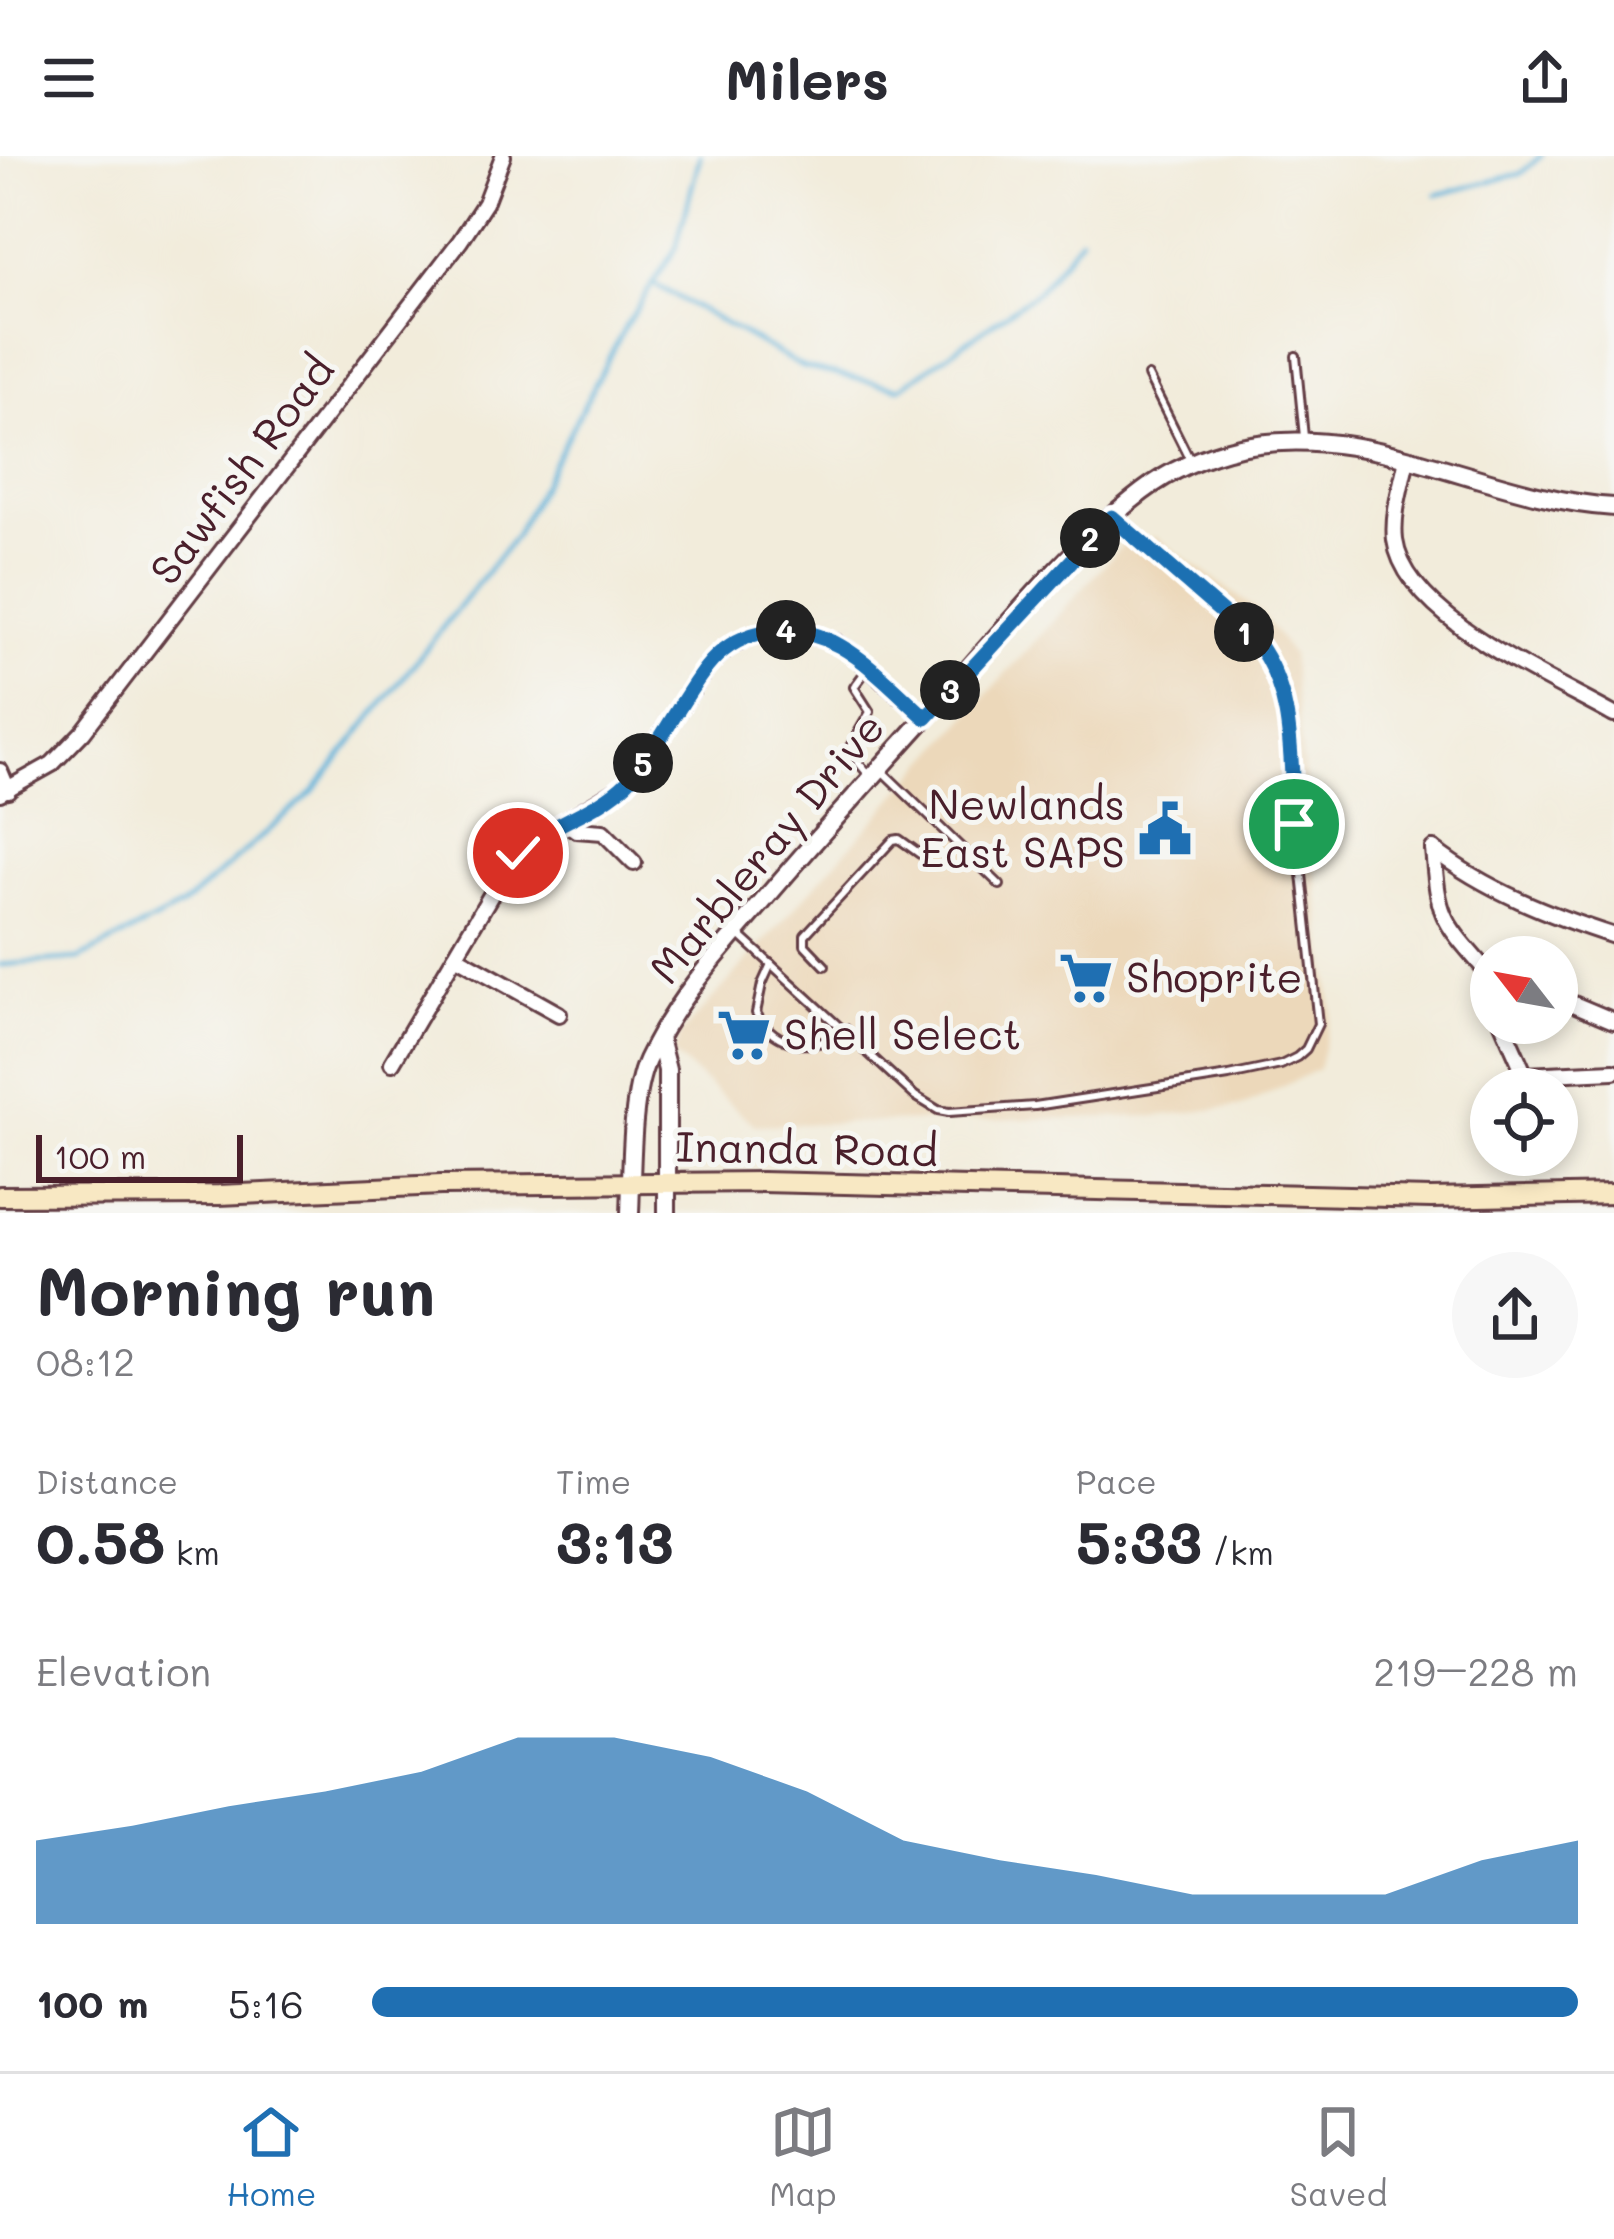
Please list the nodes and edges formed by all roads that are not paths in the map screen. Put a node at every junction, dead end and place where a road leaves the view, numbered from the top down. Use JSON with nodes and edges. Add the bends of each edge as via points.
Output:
{"nodes":[{"id":1,"x":502,"y":156,"type":"edge"},
{"id":2,"x":1296,"y":356,"type":"dead end"},
{"id":3,"x":1148,"y":376,"type":"dead end"},
{"id":4,"x":1304,"y":441,"type":"junction"},
{"id":5,"x":1407,"y":458,"type":"junction"},
{"id":6,"x":1191,"y":463,"type":"junction"},
{"id":7,"x":1614,"y":507,"type":"edge"},
{"id":8,"x":1112,"y":517,"type":"junction"},
{"id":9,"x":869,"y":667,"type":"junction"},
{"id":10,"x":1614,"y":715,"type":"edge"},
{"id":11,"x":926,"y":718,"type":"junction"},
{"id":12,"x":0,"y":772,"type":"edge"},
{"id":13,"x":875,"y":772,"type":"junction"},
{"id":14,"x":4,"y":792,"type":"edge"},
{"id":15,"x":565,"y":822,"type":"junction"},
{"id":16,"x":920,"y":854,"type":"dead end"},
{"id":17,"x":634,"y":863,"type":"dead end"},
{"id":18,"x":1000,"y":885,"type":"dead end"},
{"id":19,"x":736,"y":932,"type":"junction"},
{"id":20,"x":1614,"y":936,"type":"edge"},
{"id":21,"x":1470,"y":948,"type":"edge"},
{"id":22,"x":455,"y":956,"type":"junction"},
{"id":23,"x":771,"y":964,"type":"junction"},
{"id":24,"x":825,"y":966,"type":"dead end"},
{"id":25,"x":1578,"y":1007,"type":"edge"},
{"id":26,"x":560,"y":1014,"type":"dead end"},
{"id":27,"x":1614,"y":1022,"type":"edge"},
{"id":28,"x":846,"y":1029,"type":"junction"},
{"id":29,"x":659,"y":1037,"type":"junction"},
{"id":30,"x":1511,"y":1044,"type":"edge"},
{"id":31,"x":392,"y":1064,"type":"dead end"},
{"id":32,"x":1614,"y":1071,"type":"edge"},
{"id":33,"x":668,"y":1183,"type":"junction"},
{"id":34,"x":631,"y":1184,"type":"junction"},
{"id":35,"x":0,"y":1196,"type":"edge"},
{"id":36,"x":1610,"y":1200,"type":"edge"},
{"id":37,"x":630,"y":1213,"type":"edge"},
{"id":38,"x":667,"y":1213,"type":"edge"}],
"edges":[{"from":1,"to":14,"type":"street","name":"Sawfish Road","via":[[460,242],[83,733],[52,764]]},
{"from":2,"to":4,"type":"lane"},
{"from":3,"to":6,"type":"lane"},
{"from":4,"to":5,"type":"street","name":"Marbleray Drive"},
{"from":4,"to":6,"type":"street","name":"Marbleray Drive","via":[[1234,448]]},
{"from":5,"to":7,"type":"street","name":"Marbleray Drive","via":[[1545,497]]},
{"from":5,"to":10,"type":"street","via":[[1395,537],[1417,590],[1450,621]]},
{"from":6,"to":8,"type":"street","name":"Marbleray Drive"},
{"from":8,"to":11,"type":"street","name":"Marbleray Drive"},
{"from":8,"to":28,"type":"lane","via":[[1257,643],[1282,687],[1315,1035],[1281,1066],[949,1112],[916,1096]]},
{"from":9,"to":11,"type":"street"},
{"from":9,"to":13,"type":"lane","via":[[854,687],[870,712],[848,750]]},
{"from":9,"to":15,"type":"street","via":[[803,631],[740,640],[709,664],[628,781]]},
{"from":11,"to":13,"type":"street","name":"Marbleray Drive"},
{"from":12,"to":14,"type":"street"},
{"from":13,"to":18,"type":"lane"},
{"from":13,"to":19,"type":"street","name":"Marbleray Drive"},
{"from":15,"to":17,"type":"street","via":[[607,834]]},
{"from":15,"to":22,"type":"street","via":[[511,860]]},
{"from":16,"to":24,"type":"lane","via":[[893,840],[805,934]]},
{"from":19,"to":23,"type":"lane"},
{"from":19,"to":29,"type":"street","name":"Marbleray Drive"},
{"from":20,"to":21,"type":"street","via":[[1513,896],[1433,849],[1441,913]]},
{"from":22,"to":26,"type":"street"},
{"from":22,"to":31,"type":"street"},
{"from":23,"to":28,"type":"lane"},
{"from":23,"to":28,"type":"lane","via":[[756,1013],[775,1034],[802,1045]]},
{"from":25,"to":27,"type":"street"},
{"from":29,"to":33,"type":"street","name":"Marbleray Drive"},
{"from":29,"to":34,"type":"street","name":"Marbleray Drive","via":[[644,1067]]},
{"from":30,"to":32,"type":"street","via":[[1525,1076]]},
{"from":33,"to":34,"type":"main road","name":"Inanda Road"},
{"from":33,"to":36,"type":"main road","name":"Inanda Road"},
{"from":33,"to":38,"type":"street","name":"Marbleray Drive"},
{"from":34,"to":35,"type":"main road","name":"Inanda Road"},
{"from":34,"to":37,"type":"street","name":"Marbleray Drive"}]}
